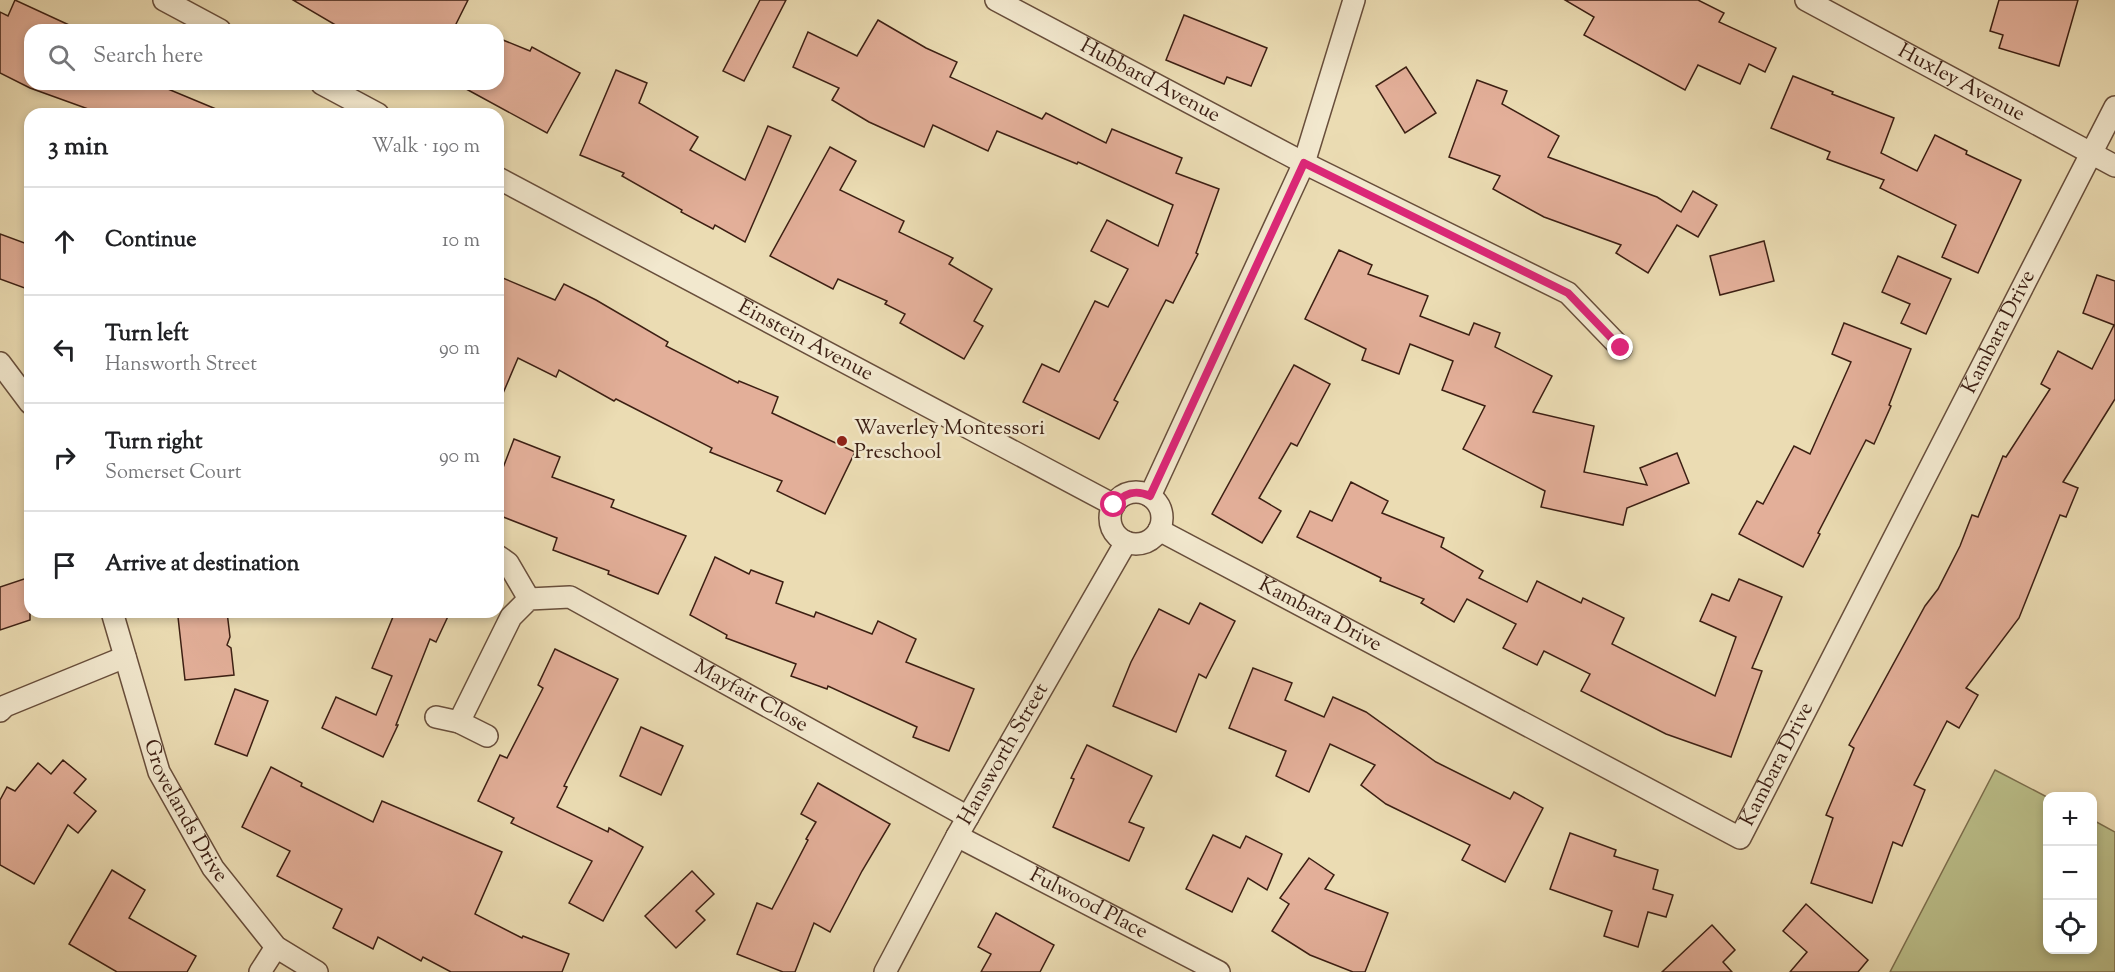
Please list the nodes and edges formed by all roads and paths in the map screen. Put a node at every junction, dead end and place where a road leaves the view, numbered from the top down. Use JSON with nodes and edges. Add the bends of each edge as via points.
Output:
{"nodes":[{"id":1,"x":164,"y":0,"type":"edge"},
{"id":2,"x":996,"y":0,"type":"edge"},
{"id":3,"x":1354,"y":0,"type":"edge"},
{"id":4,"x":1806,"y":0,"type":"edge"},
{"id":5,"x":209,"y":24,"type":"edge"},
{"id":6,"x":333,"y":90,"type":"edge"},
{"id":7,"x":2115,"y":107,"type":"edge"},
{"id":8,"x":367,"y":108,"type":"edge"},
{"id":9,"x":2090,"y":153,"type":"junction"},
{"id":10,"x":1304,"y":163,"type":"junction"},
{"id":11,"x":2115,"y":166,"type":"edge"},
{"id":12,"x":504,"y":181,"type":"edge"},
{"id":13,"x":1621,"y":348,"type":"dead end"},
{"id":14,"x":0,"y":363,"type":"edge"},
{"id":15,"x":24,"y":395,"type":"edge"},
{"id":16,"x":1150,"y":496,"type":"junction"},
{"id":17,"x":1114,"y":505,"type":"junction"},
{"id":18,"x":1159,"y":530,"type":"junction"},
{"id":19,"x":1126,"y":542,"type":"junction"},
{"id":20,"x":504,"y":560,"type":"edge"},
{"id":21,"x":529,"y":598,"type":"junction"},
{"id":22,"x":114,"y":618,"type":"edge"},
{"id":23,"x":125,"y":657,"type":"junction"},
{"id":24,"x":0,"y":711,"type":"edge"},
{"id":25,"x":436,"y":717,"type":"dead end"},
{"id":26,"x":459,"y":723,"type":"junction"},
{"id":27,"x":487,"y":736,"type":"dead end"},
{"id":28,"x":968,"y":817,"type":"junction"},
{"id":29,"x":957,"y":836,"type":"junction"},
{"id":30,"x":276,"y":947,"type":"junction"},
{"id":31,"x":260,"y":972,"type":"edge"},
{"id":32,"x":317,"y":972,"type":"edge"},
{"id":33,"x":885,"y":972,"type":"edge"},
{"id":34,"x":1219,"y":972,"type":"edge"}],
"edges":[{"from":1,"to":5,"type":"street"},
{"from":2,"to":10,"type":"street","name":"Hubbard Avenue"},
{"from":3,"to":10,"type":"street"},
{"from":4,"to":9,"type":"street","name":"Huxley Avenue"},
{"from":6,"to":8,"type":"street"},
{"from":7,"to":9,"type":"street","name":"Kambara Drive"},
{"from":9,"to":11,"type":"street","name":"Huxley Avenue"},
{"from":9,"to":18,"type":"street","name":"Kambara Drive","via":[[1740,838]]},
{"from":10,"to":13,"type":"street","name":"Hubbard Avenue","via":[[1568,293]]},
{"from":10,"to":16,"type":"street"},
{"from":12,"to":17,"type":"street","name":"Einstein Avenue"},
{"from":14,"to":15,"type":"street"},
{"from":16,"to":17,"type":"street","via":[[1127,493]]},
{"from":16,"to":18,"type":"street","via":[[1161,510]]},
{"from":17,"to":19,"type":"street","via":[[1110,521],[1113,530]]},
{"from":18,"to":19,"type":"street","via":[[1146,542]]},
{"from":19,"to":28,"type":"street","name":"Hansworth Street"},
{"from":20,"to":21,"type":"street"},
{"from":21,"to":26,"type":"street","via":[[511,617]]},
{"from":21,"to":28,"type":"street","name":"Mayfair Close","via":[[570,597]]},
{"from":22,"to":23,"type":"street","name":"Grovelands Drive"},
{"from":23,"to":24,"type":"street"},
{"from":23,"to":30,"type":"street","name":"Grovelands Drive","via":[[159,772],[213,868]]},
{"from":25,"to":26,"type":"street"},
{"from":26,"to":27,"type":"street"},
{"from":28,"to":29,"type":"street","name":"Hansworth Street"},
{"from":29,"to":33,"type":"street","name":"Hansworth Street"},
{"from":29,"to":34,"type":"street","name":"Fulwood Place"},
{"from":30,"to":31,"type":"street"},
{"from":30,"to":32,"type":"street","name":"Grovelands Drive"}]}
